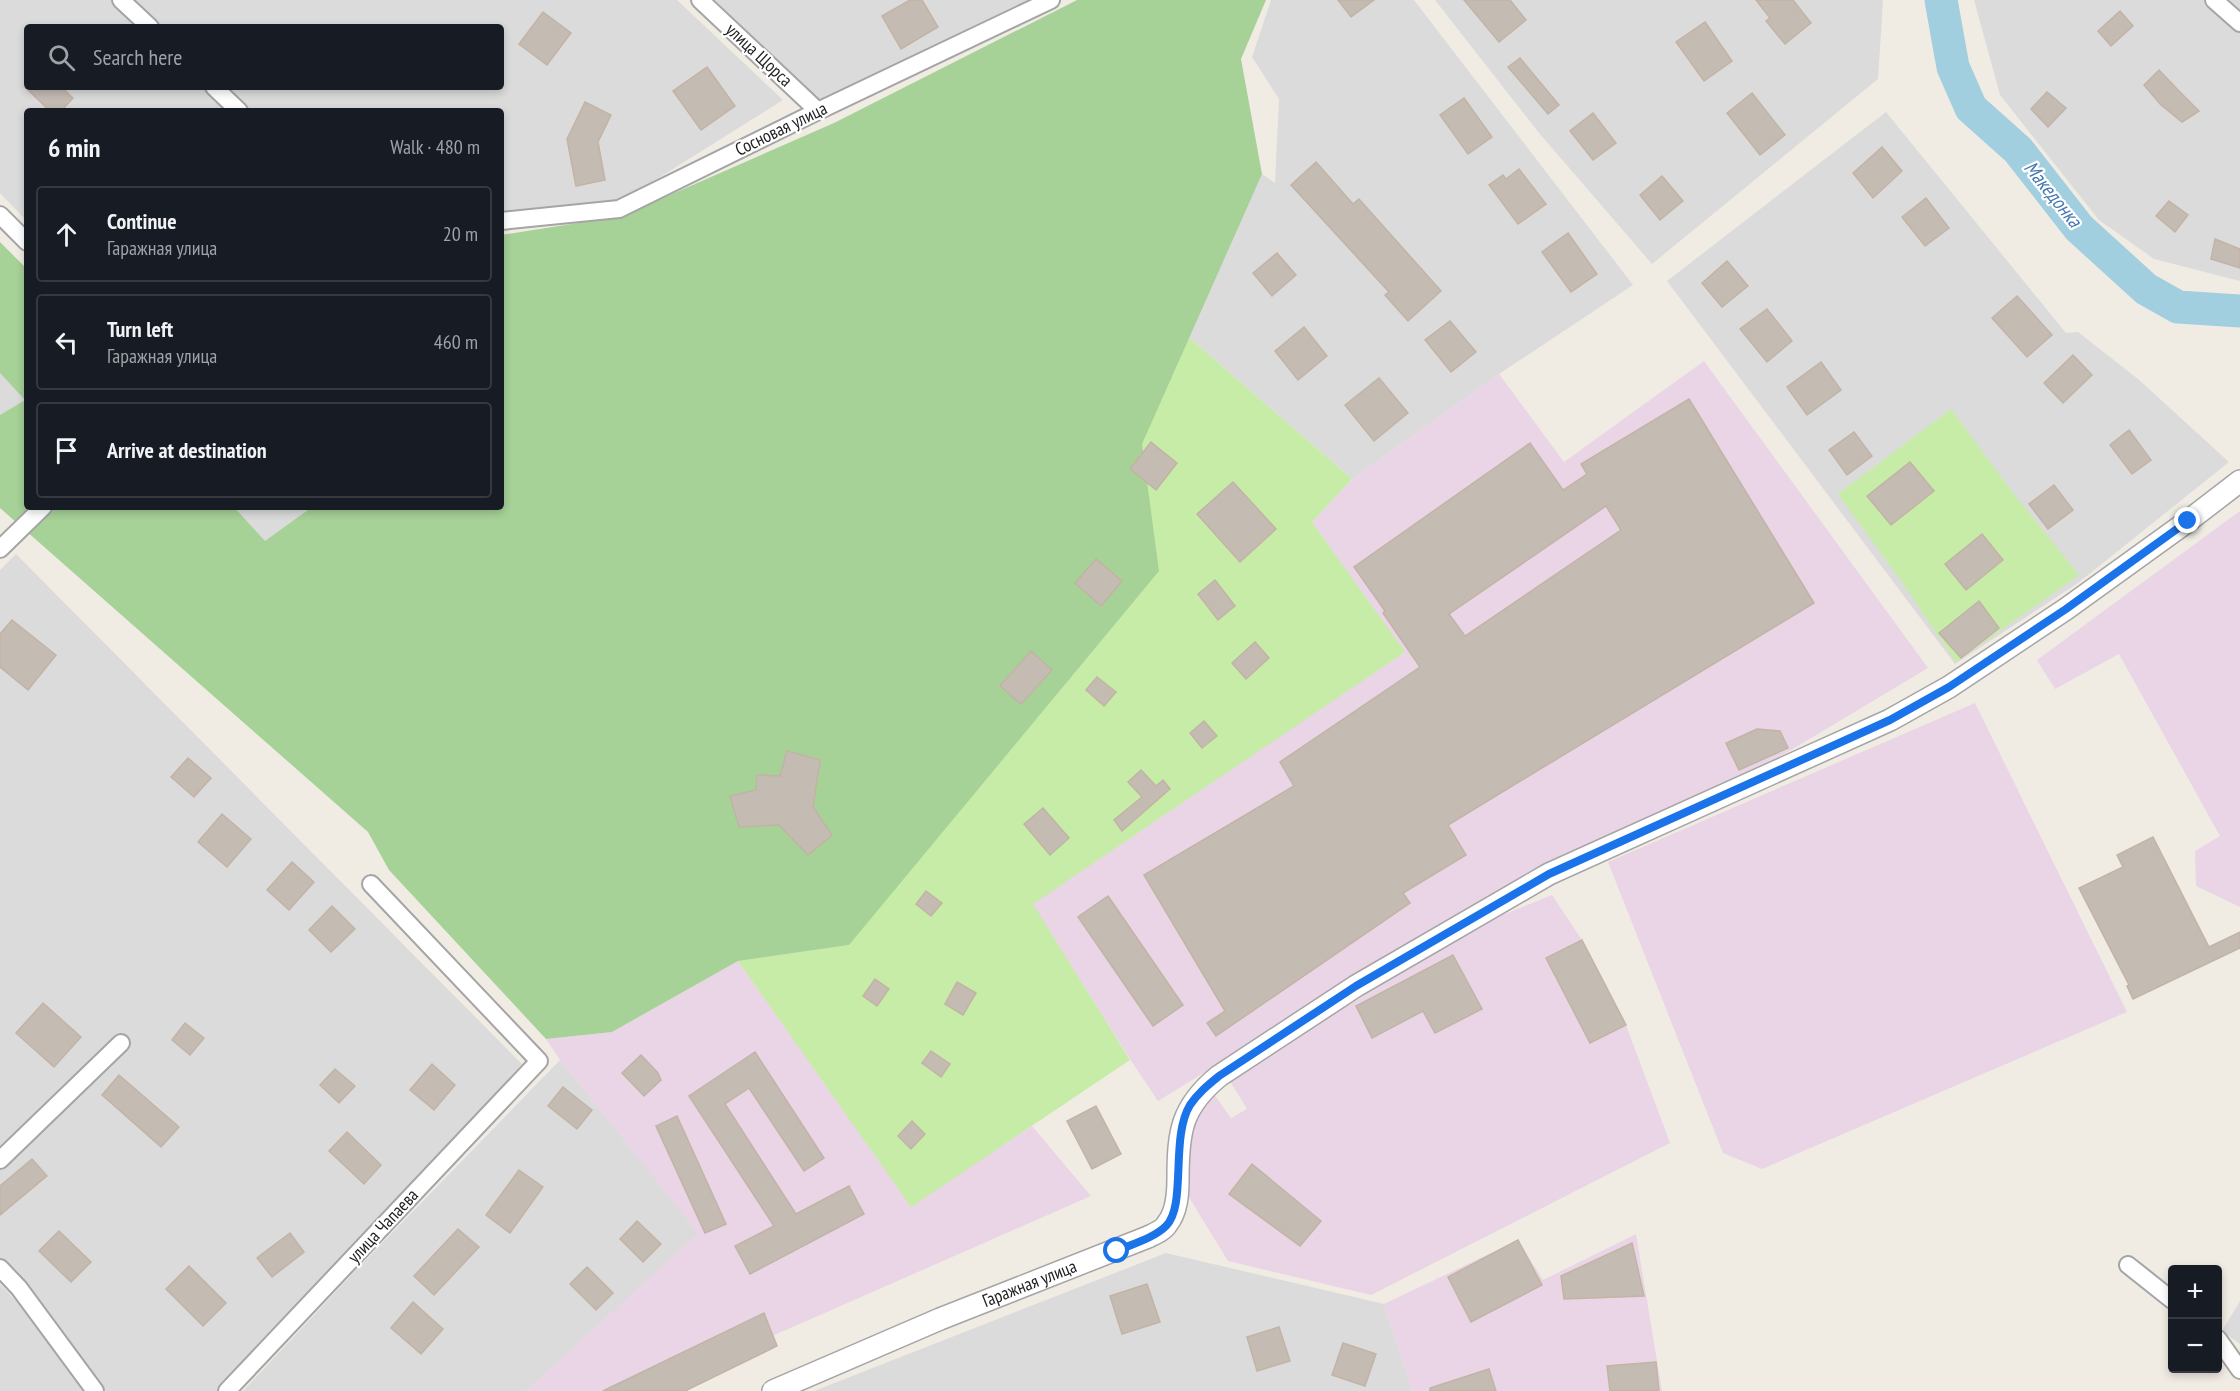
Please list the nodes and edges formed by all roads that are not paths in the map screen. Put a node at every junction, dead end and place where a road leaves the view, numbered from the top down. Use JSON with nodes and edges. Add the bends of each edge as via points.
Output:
{"nodes":[{"id":1,"x":121,"y":0,"type":"edge"},
{"id":2,"x":700,"y":0,"type":"edge"},
{"id":3,"x":1051,"y":0,"type":"edge"},
{"id":4,"x":2214,"y":0,"type":"edge"},
{"id":5,"x":2240,"y":23,"type":"edge"},
{"id":6,"x":147,"y":24,"type":"edge"},
{"id":7,"x":217,"y":90,"type":"edge"},
{"id":8,"x":236,"y":108,"type":"edge"},
{"id":9,"x":818,"y":111,"type":"junction"},
{"id":10,"x":0,"y":215,"type":"edge"},
{"id":11,"x":504,"y":221,"type":"edge"},
{"id":12,"x":24,"y":239,"type":"edge"},
{"id":13,"x":2240,"y":481,"type":"edge"},
{"id":14,"x":40,"y":510,"type":"edge"},
{"id":15,"x":0,"y":549,"type":"edge"},
{"id":16,"x":371,"y":884,"type":"dead end"},
{"id":17,"x":121,"y":1043,"type":"dead end"},
{"id":18,"x":0,"y":1160,"type":"edge"},
{"id":19,"x":2128,"y":1265,"type":"dead end"},
{"id":20,"x":0,"y":1268,"type":"edge"},
{"id":21,"x":2168,"y":1297,"type":"edge"},
{"id":22,"x":2222,"y":1346,"type":"edge"},
{"id":23,"x":2240,"y":1370,"type":"edge"},
{"id":24,"x":95,"y":1391,"type":"edge"},
{"id":25,"x":227,"y":1391,"type":"edge"},
{"id":26,"x":773,"y":1391,"type":"edge"}],
"edges":[{"from":1,"to":6,"type":"street"},
{"from":2,"to":9,"type":"street","name":"улица Щорса"},
{"from":3,"to":9,"type":"street","name":"Сосновая улица"},
{"from":4,"to":5,"type":"street"},
{"from":7,"to":8,"type":"street"},
{"from":9,"to":11,"type":"street","name":"Сосновая улица","via":[[619,209]]},
{"from":10,"to":12,"type":"street"},
{"from":13,"to":26,"type":"street","name":"Гаражная улица","via":[[2066,609],[1949,687],[1890,720],[1549,874],[1356,986],[1219,1076],[1189,1107],[1181,1129],[1178,1199],[1167,1225],[1148,1237],[940,1319]]},
{"from":14,"to":15,"type":"street"},
{"from":16,"to":25,"type":"street","name":"улица Чапаева","via":[[539,1060]]},
{"from":17,"to":18,"type":"street"},
{"from":19,"to":21,"type":"street"},
{"from":20,"to":24,"type":"street"},
{"from":22,"to":23,"type":"street"}]}
